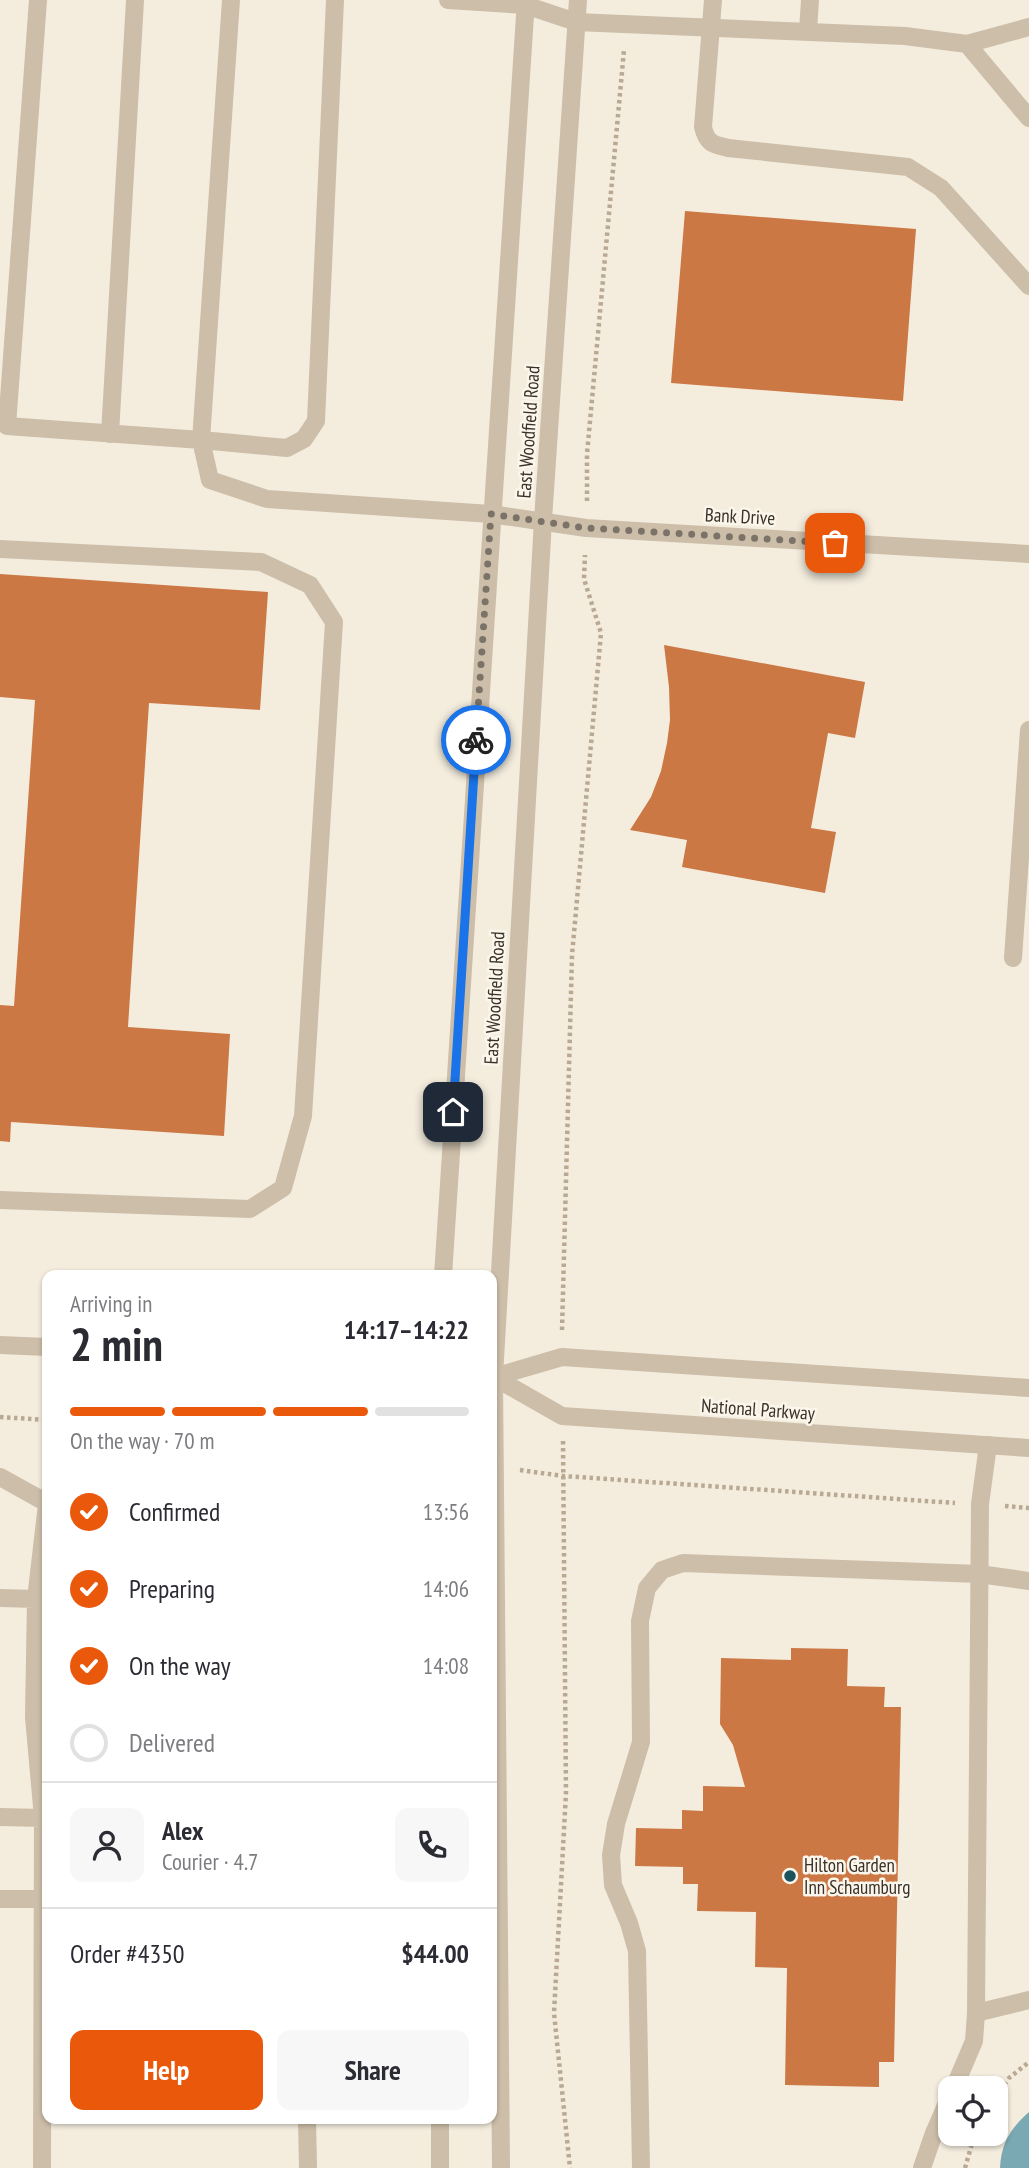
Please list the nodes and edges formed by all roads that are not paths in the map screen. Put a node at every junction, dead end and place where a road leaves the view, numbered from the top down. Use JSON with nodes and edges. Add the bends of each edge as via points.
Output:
{"nodes":[{"id":1,"x":38,"y":0,"type":"edge"},
{"id":2,"x":135,"y":0,"type":"edge"},
{"id":3,"x":231,"y":0,"type":"edge"},
{"id":4,"x":335,"y":0,"type":"edge"},
{"id":5,"x":448,"y":0,"type":"edge"},
{"id":6,"x":578,"y":0,"type":"edge"},
{"id":7,"x":713,"y":0,"type":"edge"},
{"id":8,"x":810,"y":0,"type":"edge"},
{"id":9,"x":525,"y":3,"type":"edge"},
{"id":10,"x":576,"y":22,"type":"junction"},
{"id":11,"x":1029,"y":27,"type":"edge"},
{"id":12,"x":712,"y":28,"type":"junction"},
{"id":13,"x":808,"y":31,"type":"junction"},
{"id":14,"x":967,"y":44,"type":"junction"},
{"id":15,"x":1029,"y":118,"type":"edge"},
{"id":16,"x":1029,"y":286,"type":"edge"},
{"id":17,"x":4,"y":426,"type":"edge"},
{"id":18,"x":110,"y":434,"type":"junction"},
{"id":19,"x":201,"y":440,"type":"junction"},
{"id":20,"x":491,"y":514,"type":"junction"},
{"id":21,"x":543,"y":520,"type":"junction"},
{"id":22,"x":0,"y":549,"type":"edge"},
{"id":23,"x":1029,"y":554,"type":"edge"},
{"id":24,"x":1029,"y":730,"type":"edge"},
{"id":25,"x":1023,"y":914,"type":"edge"},
{"id":26,"x":1013,"y":958,"type":"dead end"},
{"id":27,"x":0,"y":1200,"type":"edge"},
{"id":28,"x":443,"y":1270,"type":"edge"},
{"id":29,"x":497,"y":1308,"type":"edge"},
{"id":30,"x":0,"y":1345,"type":"edge"},
{"id":31,"x":42,"y":1348,"type":"edge"},
{"id":32,"x":497,"y":1376,"type":"edge"},
{"id":33,"x":497,"y":1379,"type":"edge"},
{"id":34,"x":1029,"y":1388,"type":"edge"},
{"id":35,"x":988,"y":1445,"type":"junction"},
{"id":36,"x":1029,"y":1448,"type":"edge"},
{"id":37,"x":0,"y":1477,"type":"edge"},
{"id":38,"x":42,"y":1501,"type":"edge"},
{"id":39,"x":42,"y":1547,"type":"edge"},
{"id":40,"x":979,"y":1573,"type":"junction"},
{"id":41,"x":1029,"y":1581,"type":"edge"},
{"id":42,"x":0,"y":1598,"type":"edge"},
{"id":43,"x":36,"y":1599,"type":"junction"},
{"id":44,"x":41,"y":1718,"type":"edge"},
{"id":45,"x":42,"y":1743,"type":"edge"},
{"id":46,"x":497,"y":1767,"type":"edge"},
{"id":47,"x":0,"y":1817,"type":"edge"},
{"id":48,"x":42,"y":1818,"type":"edge"},
{"id":49,"x":0,"y":1899,"type":"edge"},
{"id":50,"x":42,"y":1899,"type":"edge"},
{"id":51,"x":1029,"y":2000,"type":"edge"},
{"id":52,"x":976,"y":2012,"type":"junction"},
{"id":53,"x":959,"y":2076,"type":"edge"},
{"id":54,"x":42,"y":2124,"type":"edge"},
{"id":55,"x":307,"y":2124,"type":"edge"},
{"id":56,"x":440,"y":2124,"type":"edge"},
{"id":57,"x":938,"y":2124,"type":"edge"},
{"id":58,"x":42,"y":2168,"type":"edge"},
{"id":59,"x":308,"y":2168,"type":"edge"},
{"id":60,"x":440,"y":2168,"type":"edge"},
{"id":61,"x":501,"y":2168,"type":"edge"},
{"id":62,"x":641,"y":2168,"type":"edge"},
{"id":63,"x":922,"y":2168,"type":"edge"}],
"edges":[{"from":1,"to":17,"type":"street"},
{"from":2,"to":18,"type":"street"},
{"from":3,"to":19,"type":"street"},
{"from":4,"to":19,"type":"street","via":[[316,421],[304,439],[287,448]]},
{"from":5,"to":9,"type":"street"},
{"from":6,"to":10,"type":"street","name":"East Woodfield Road"},
{"from":7,"to":12,"type":"street"},
{"from":8,"to":13,"type":"street"},
{"from":9,"to":10,"type":"street"},
{"from":9,"to":20,"type":"street","name":"East Woodfield Road"},
{"from":10,"to":12,"type":"street"},
{"from":10,"to":21,"type":"street","name":"East Woodfield Road"},
{"from":11,"to":14,"type":"street"},
{"from":12,"to":13,"type":"street"},
{"from":12,"to":16,"type":"street","via":[[703,127],[712,144],[908,167],[941,188]]},
{"from":13,"to":14,"type":"street"},
{"from":14,"to":15,"type":"street"},
{"from":17,"to":18,"type":"street"},
{"from":18,"to":19,"type":"street"},
{"from":19,"to":20,"type":"street","name":"Bank Drive","via":[[211,480],[267,499]]},
{"from":20,"to":21,"type":"street","name":"Bank Drive"},
{"from":20,"to":28,"type":"street","name":"East Woodfield Road"},
{"from":21,"to":23,"type":"street","name":"Bank Drive","via":[[586,528]]},
{"from":21,"to":29,"type":"street","name":"East Woodfield Road"},
{"from":22,"to":27,"type":"street","via":[[261,562],[310,585],[334,622],[303,1116],[283,1188],[250,1209]]},
{"from":24,"to":25,"type":"street"},
{"from":25,"to":26,"type":"street"},
{"from":30,"to":31,"type":"street"},
{"from":32,"to":34,"type":"street","name":"National Parkway","via":[[562,1357]]},
{"from":33,"to":35,"type":"street","name":"National Parkway","via":[[562,1416]]},
{"from":35,"to":36,"type":"street","name":"National Parkway"},
{"from":35,"to":40,"type":"street"},
{"from":37,"to":38,"type":"street"},
{"from":39,"to":43,"type":"street"},
{"from":40,"to":41,"type":"street"},
{"from":40,"to":52,"type":"street"},
{"from":40,"to":62,"type":"street","via":[[683,1563],[662,1570],[647,1588],[640,1621],[641,1742],[611,1854],[613,1885],[638,1951]]},
{"from":42,"to":43,"type":"street"},
{"from":43,"to":44,"type":"street"},
{"from":44,"to":45,"type":"street"},
{"from":46,"to":61,"type":"street","name":"East Woodfield Road"},
{"from":47,"to":48,"type":"street"},
{"from":49,"to":50,"type":"street"},
{"from":51,"to":52,"type":"street"},
{"from":52,"to":53,"type":"street","via":[[974,2041]]},
{"from":54,"to":58,"type":"street"},
{"from":55,"to":59,"type":"street"},
{"from":56,"to":60,"type":"street"},
{"from":57,"to":63,"type":"street"}]}
